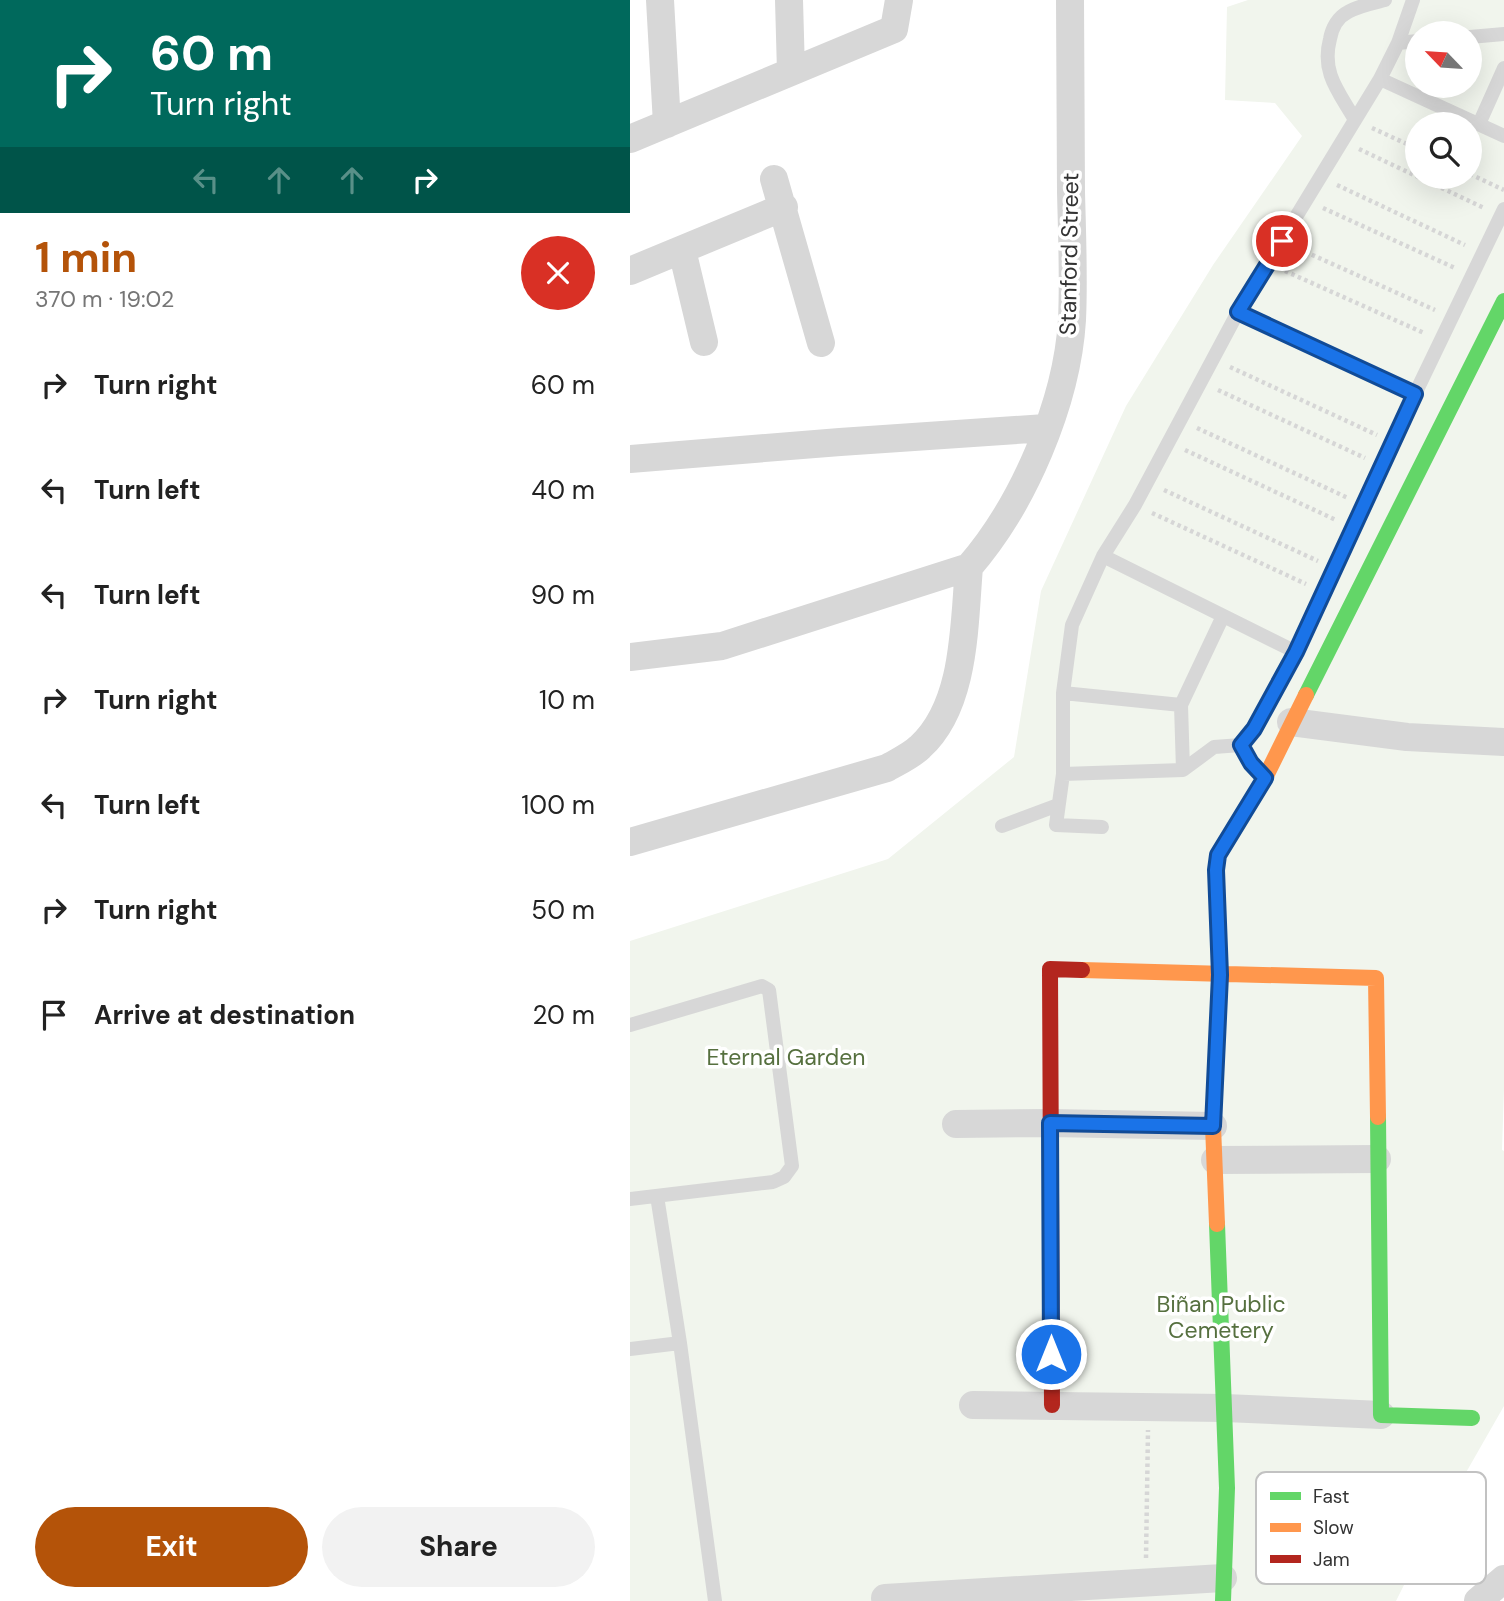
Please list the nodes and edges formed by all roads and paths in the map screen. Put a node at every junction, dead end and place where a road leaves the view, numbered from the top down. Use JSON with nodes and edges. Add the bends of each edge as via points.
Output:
{"nodes":[{"id":1,"x":660,"y":0,"type":"edge"},
{"id":2,"x":789,"y":0,"type":"edge"},
{"id":3,"x":899,"y":0,"type":"edge"},
{"id":4,"x":1070,"y":0,"type":"edge"},
{"id":5,"x":1385,"y":0,"type":"edge"},
{"id":6,"x":1413,"y":0,"type":"edge"},
{"id":7,"x":1504,"y":34,"type":"edge"},
{"id":8,"x":1482,"y":36,"type":"edge"},
{"id":9,"x":1405,"y":42,"type":"edge"},
{"id":10,"x":1398,"y":43,"type":"junction"},
{"id":11,"x":1504,"y":68,"type":"edge"},
{"id":12,"x":791,"y":72,"type":"junction"},
{"id":13,"x":1380,"y":79,"type":"junction"},
{"id":14,"x":1453,"y":112,"type":"edge"},
{"id":15,"x":1482,"y":117,"type":"edge"},
{"id":16,"x":1355,"y":120,"type":"junction"},
{"id":17,"x":667,"y":124,"type":"junction"},
{"id":18,"x":1482,"y":125,"type":"edge"},
{"id":19,"x":1504,"y":136,"type":"edge"},
{"id":20,"x":630,"y":139,"type":"edge"},
{"id":21,"x":1342,"y":142,"type":"junction"},
{"id":22,"x":1405,"y":143,"type":"edge"},
{"id":23,"x":1320,"y":177,"type":"junction"},
{"id":24,"x":774,"y":179,"type":"dead end"},
{"id":25,"x":1482,"y":180,"type":"edge"},
{"id":26,"x":1504,"y":190,"type":"edge"},
{"id":27,"x":1306,"y":200,"type":"junction"},
{"id":28,"x":784,"y":206,"type":"junction"},
{"id":29,"x":1502,"y":213,"type":"edge"},
{"id":30,"x":1282,"y":241,"type":"junction"},
{"id":31,"x":682,"y":250,"type":"junction"},
{"id":32,"x":1483,"y":253,"type":"junction"},
{"id":33,"x":1268,"y":264,"type":"junction"},
{"id":34,"x":630,"y":271,"type":"edge"},
{"id":35,"x":1472,"y":276,"type":"junction"},
{"id":36,"x":1504,"y":301,"type":"edge"},
{"id":37,"x":1238,"y":312,"type":"junction"},
{"id":38,"x":1452,"y":318,"type":"junction"},
{"id":39,"x":1440,"y":341,"type":"junction"},
{"id":40,"x":704,"y":342,"type":"dead end"},
{"id":41,"x":821,"y":343,"type":"dead end"},
{"id":42,"x":1213,"y":359,"type":"junction"},
{"id":43,"x":1201,"y":382,"type":"junction"},
{"id":44,"x":1415,"y":394,"type":"junction"},
{"id":45,"x":1180,"y":420,"type":"junction"},
{"id":46,"x":1046,"y":428,"type":"junction"},
{"id":47,"x":1168,"y":442,"type":"junction"},
{"id":48,"x":1392,"y":442,"type":"junction"},
{"id":49,"x":630,"y":459,"type":"edge"},
{"id":50,"x":1382,"y":466,"type":"junction"},
{"id":51,"x":1147,"y":482,"type":"junction"},
{"id":52,"x":1135,"y":505,"type":"junction"},
{"id":53,"x":1363,"y":506,"type":"junction"},
{"id":54,"x":1353,"y":528,"type":"junction"},
{"id":55,"x":1103,"y":556,"type":"junction"},
{"id":56,"x":968,"y":566,"type":"junction"},
{"id":57,"x":1335,"y":568,"type":"junction"},
{"id":58,"x":1324,"y":592,"type":"junction"},
{"id":59,"x":1223,"y":616,"type":"junction"},
{"id":60,"x":1296,"y":652,"type":"junction"},
{"id":61,"x":630,"y":657,"type":"edge"},
{"id":62,"x":1063,"y":694,"type":"junction"},
{"id":63,"x":1181,"y":705,"type":"junction"},
{"id":64,"x":1291,"y":722,"type":"junction"},
{"id":65,"x":1504,"y":743,"type":"edge"},
{"id":66,"x":1241,"y":745,"type":"junction"},
{"id":67,"x":1183,"y":770,"type":"junction"},
{"id":68,"x":1063,"y":774,"type":"junction"},
{"id":69,"x":1265,"y":778,"type":"junction"},
{"id":70,"x":1058,"y":806,"type":"junction"},
{"id":71,"x":1002,"y":827,"type":"dead end"},
{"id":72,"x":1102,"y":827,"type":"dead end"},
{"id":73,"x":630,"y":842,"type":"edge"},
{"id":74,"x":1220,"y":975,"type":"junction"},
{"id":75,"x":630,"y":1025,"type":"edge"},
{"id":76,"x":1050,"y":1123,"type":"junction"},
{"id":77,"x":956,"y":1124,"type":"dead end"},
{"id":78,"x":1213,"y":1126,"type":"junction"},
{"id":79,"x":1377,"y":1159,"type":"junction"},
{"id":80,"x":1214,"y":1160,"type":"junction"},
{"id":81,"x":657,"y":1196,"type":"junction"},
{"id":82,"x":630,"y":1199,"type":"edge"},
{"id":83,"x":680,"y":1343,"type":"junction"},
{"id":84,"x":630,"y":1349,"type":"edge"},
{"id":85,"x":973,"y":1405,"type":"dead end"},
{"id":86,"x":1052,"y":1405,"type":"junction"},
{"id":87,"x":1149,"y":1406,"type":"junction"},
{"id":88,"x":1225,"y":1408,"type":"junction"},
{"id":89,"x":1381,"y":1415,"type":"junction"},
{"id":90,"x":1472,"y":1418,"type":"dead end"},
{"id":91,"x":1256,"y":1487,"type":"edge"},
{"id":92,"x":1227,"y":1488,"type":"junction"},
{"id":93,"x":1504,"y":1579,"type":"edge"},
{"id":94,"x":1145,"y":1582,"type":"junction"},
{"id":95,"x":1223,"y":1589,"type":"edge"},
{"id":96,"x":885,"y":1598,"type":"dead end"},
{"id":97,"x":715,"y":1601,"type":"edge"},
{"id":98,"x":1478,"y":1601,"type":"edge"}],
"edges":[{"from":1,"to":17,"type":"street"},
{"from":2,"to":12,"type":"street"},
{"from":3,"to":12,"type":"street","via":[[894,29]]},
{"from":4,"to":46,"type":"street","name":"Stanford Street","via":[[1072,322],[1060,388]]},
{"from":5,"to":16,"type":"lane","via":[[1349,11],[1331,34],[1328,74]]},
{"from":6,"to":10,"type":"lane"},
{"from":7,"to":8,"type":"lane"},
{"from":9,"to":10,"type":"lane"},
{"from":10,"to":13,"type":"lane"},
{"from":11,"to":15,"type":"lane"},
{"from":12,"to":17,"type":"street"},
{"from":13,"to":14,"type":"lane"},
{"from":13,"to":16,"type":"lane"},
{"from":16,"to":21,"type":"lane"},
{"from":16,"to":22,"type":"path"},
{"from":17,"to":20,"type":"street"},
{"from":18,"to":19,"type":"lane"},
{"from":21,"to":23,"type":"lane"},
{"from":21,"to":29,"type":"path"},
{"from":23,"to":27,"type":"lane"},
{"from":23,"to":32,"type":"path"},
{"from":24,"to":28,"type":"street"},
{"from":25,"to":26,"type":"path"},
{"from":27,"to":30,"type":"lane"},
{"from":27,"to":35,"type":"path"},
{"from":28,"to":31,"type":"street"},
{"from":28,"to":41,"type":"street"},
{"from":29,"to":32,"type":"lane"},
{"from":30,"to":33,"type":"lane"},
{"from":30,"to":38,"type":"path"},
{"from":31,"to":34,"type":"street"},
{"from":31,"to":40,"type":"street"},
{"from":32,"to":35,"type":"lane"},
{"from":33,"to":37,"type":"lane"},
{"from":33,"to":39,"type":"path"},
{"from":35,"to":38,"type":"lane"},
{"from":36,"to":64,"type":"street"},
{"from":37,"to":42,"type":"lane"},
{"from":37,"to":44,"type":"lane"},
{"from":38,"to":39,"type":"lane"},
{"from":39,"to":44,"type":"lane"},
{"from":42,"to":43,"type":"lane"},
{"from":42,"to":48,"type":"path"},
{"from":43,"to":45,"type":"lane"},
{"from":43,"to":50,"type":"path"},
{"from":44,"to":48,"type":"lane"},
{"from":45,"to":47,"type":"lane"},
{"from":45,"to":53,"type":"path"},
{"from":46,"to":49,"type":"street"},
{"from":46,"to":56,"type":"street","name":"Stanford Street","via":[[1010,510]]},
{"from":47,"to":51,"type":"lane"},
{"from":47,"to":54,"type":"path"},
{"from":48,"to":50,"type":"lane"},
{"from":50,"to":53,"type":"lane"},
{"from":51,"to":52,"type":"lane"},
{"from":51,"to":57,"type":"path"},
{"from":52,"to":55,"type":"lane"},
{"from":52,"to":58,"type":"path"},
{"from":53,"to":54,"type":"lane"},
{"from":54,"to":57,"type":"lane"},
{"from":55,"to":59,"type":"lane"},
{"from":55,"to":62,"type":"lane","via":[[1072,625]]},
{"from":56,"to":61,"type":"street","via":[[722,646]]},
{"from":56,"to":73,"type":"street","via":[[962,652],[953,690],[938,724],[919,748],[887,768]]},
{"from":57,"to":58,"type":"lane"},
{"from":58,"to":60,"type":"lane"},
{"from":59,"to":60,"type":"lane"},
{"from":59,"to":63,"type":"lane"},
{"from":60,"to":66,"type":"lane"},
{"from":62,"to":63,"type":"lane"},
{"from":62,"to":68,"type":"lane"},
{"from":63,"to":67,"type":"lane"},
{"from":64,"to":65,"type":"street","via":[[1407,737]]},
{"from":64,"to":69,"type":"street"},
{"from":66,"to":67,"type":"lane","via":[[1214,747]]},
{"from":66,"to":69,"type":"lane"},
{"from":67,"to":68,"type":"lane"},
{"from":68,"to":70,"type":"lane"},
{"from":69,"to":74,"type":"street","via":[[1218,855]]},
{"from":70,"to":71,"type":"lane"},
{"from":70,"to":72,"type":"lane","via":[[1056,825]]},
{"from":74,"to":76,"type":"street","via":[[1050,969]]},
{"from":74,"to":78,"type":"street"},
{"from":74,"to":79,"type":"street","via":[[1376,978]]},
{"from":75,"to":81,"type":"lane","via":[[762,986],[769,990],[792,1166],[773,1182]]},
{"from":76,"to":77,"type":"street"},
{"from":76,"to":78,"type":"street"},
{"from":76,"to":86,"type":"street"},
{"from":78,"to":80,"type":"street"},
{"from":79,"to":80,"type":"street"},
{"from":79,"to":89,"type":"street"},
{"from":80,"to":88,"type":"street"},
{"from":81,"to":82,"type":"lane"},
{"from":81,"to":83,"type":"lane"},
{"from":83,"to":84,"type":"lane"},
{"from":83,"to":97,"type":"lane"},
{"from":85,"to":86,"type":"street"},
{"from":86,"to":87,"type":"street"},
{"from":87,"to":88,"type":"street"},
{"from":87,"to":94,"type":"path"},
{"from":88,"to":89,"type":"street"},
{"from":88,"to":92,"type":"street"},
{"from":89,"to":90,"type":"street"},
{"from":91,"to":92,"type":"path"},
{"from":92,"to":95,"type":"street"},
{"from":93,"to":98,"type":"street"},
{"from":94,"to":95,"type":"street"},
{"from":94,"to":96,"type":"street"}]}
